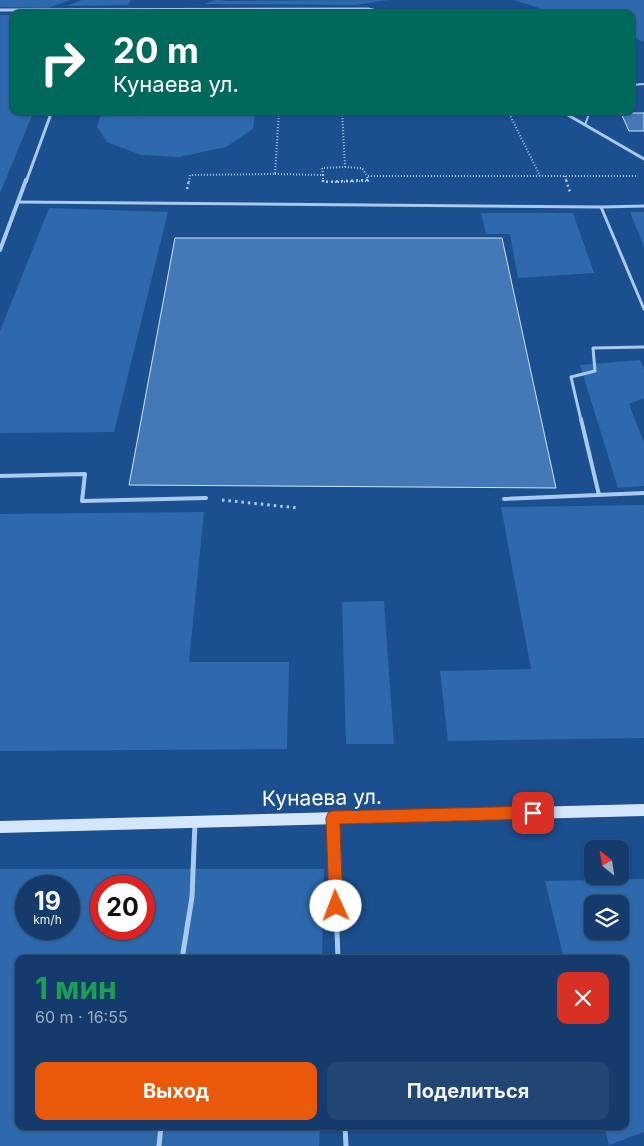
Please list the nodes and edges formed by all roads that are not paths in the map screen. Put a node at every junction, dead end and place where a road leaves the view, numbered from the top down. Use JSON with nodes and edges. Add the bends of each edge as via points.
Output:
{"nodes":[{"id":1,"x":0,"y":10,"type":"edge"},
{"id":2,"x":90,"y":10,"type":"joint"},
{"id":3,"x":372,"y":10,"type":"edge"},
{"id":4,"x":51,"y":115,"type":"edge"},
{"id":5,"x":568,"y":115,"type":"edge"},
{"id":6,"x":588,"y":115,"type":"edge"},
{"id":7,"x":585,"y":124,"type":"junction"},
{"id":8,"x":637,"y":155,"type":"junction"},
{"id":9,"x":644,"y":155,"type":"edge"},
{"id":10,"x":644,"y":160,"type":"edge"},
{"id":11,"x":18,"y":202,"type":"junction"},
{"id":12,"x":644,"y":206,"type":"edge"},
{"id":13,"x":601,"y":207,"type":"junction"},
{"id":14,"x":0,"y":250,"type":"edge"},
{"id":15,"x":644,"y":309,"type":"edge"},
{"id":16,"x":644,"y":347,"type":"edge"},
{"id":17,"x":0,"y":476,"type":"edge"},
{"id":18,"x":644,"y":493,"type":"edge"},
{"id":19,"x":599,"y":495,"type":"junction"},
{"id":20,"x":206,"y":498,"type":"road end"},
{"id":21,"x":504,"y":499,"type":"dead end"},
{"id":22,"x":644,"y":810,"type":"edge"},
{"id":23,"x":332,"y":818,"type":"junction"},
{"id":24,"x":195,"y":821,"type":"junction"},
{"id":25,"x":0,"y":827,"type":"edge"},
{"id":26,"x":183,"y":955,"type":"edge"},
{"id":27,"x":338,"y":955,"type":"edge"},
{"id":28,"x":161,"y":1130,"type":"edge"},
{"id":29,"x":345,"y":1130,"type":"edge"},
{"id":30,"x":159,"y":1146,"type":"edge"},
{"id":31,"x":346,"y":1146,"type":"edge"}],
"edges":[{"from":1,"to":2,"type":"street"},
{"from":2,"to":3,"type":"street"},
{"from":4,"to":11,"type":"street"},
{"from":5,"to":7,"type":"street"},
{"from":6,"to":7,"type":"lane"},
{"from":7,"to":8,"type":"street"},
{"from":8,"to":9,"type":"lane"},
{"from":8,"to":10,"type":"street"},
{"from":11,"to":13,"type":"lane"},
{"from":11,"to":14,"type":"street"},
{"from":12,"to":13,"type":"lane"},
{"from":13,"to":15,"type":"lane"},
{"from":16,"to":19,"type":"lane","via":[[593,348],[595,371],[571,377]]},
{"from":17,"to":20,"type":"lane","via":[[86,474],[82,501]]},
{"from":18,"to":19,"type":"lane"},
{"from":19,"to":21,"type":"lane"},
{"from":22,"to":23,"type":"street","name":"Кунаева ул."},
{"from":23,"to":24,"type":"street","name":"Кунаева ул."},
{"from":23,"to":27,"type":"lane"},
{"from":24,"to":25,"type":"street","name":"Кунаева ул."},
{"from":24,"to":26,"type":"lane","via":[[192,897]]},
{"from":28,"to":30,"type":"lane"},
{"from":29,"to":31,"type":"lane"}]}
